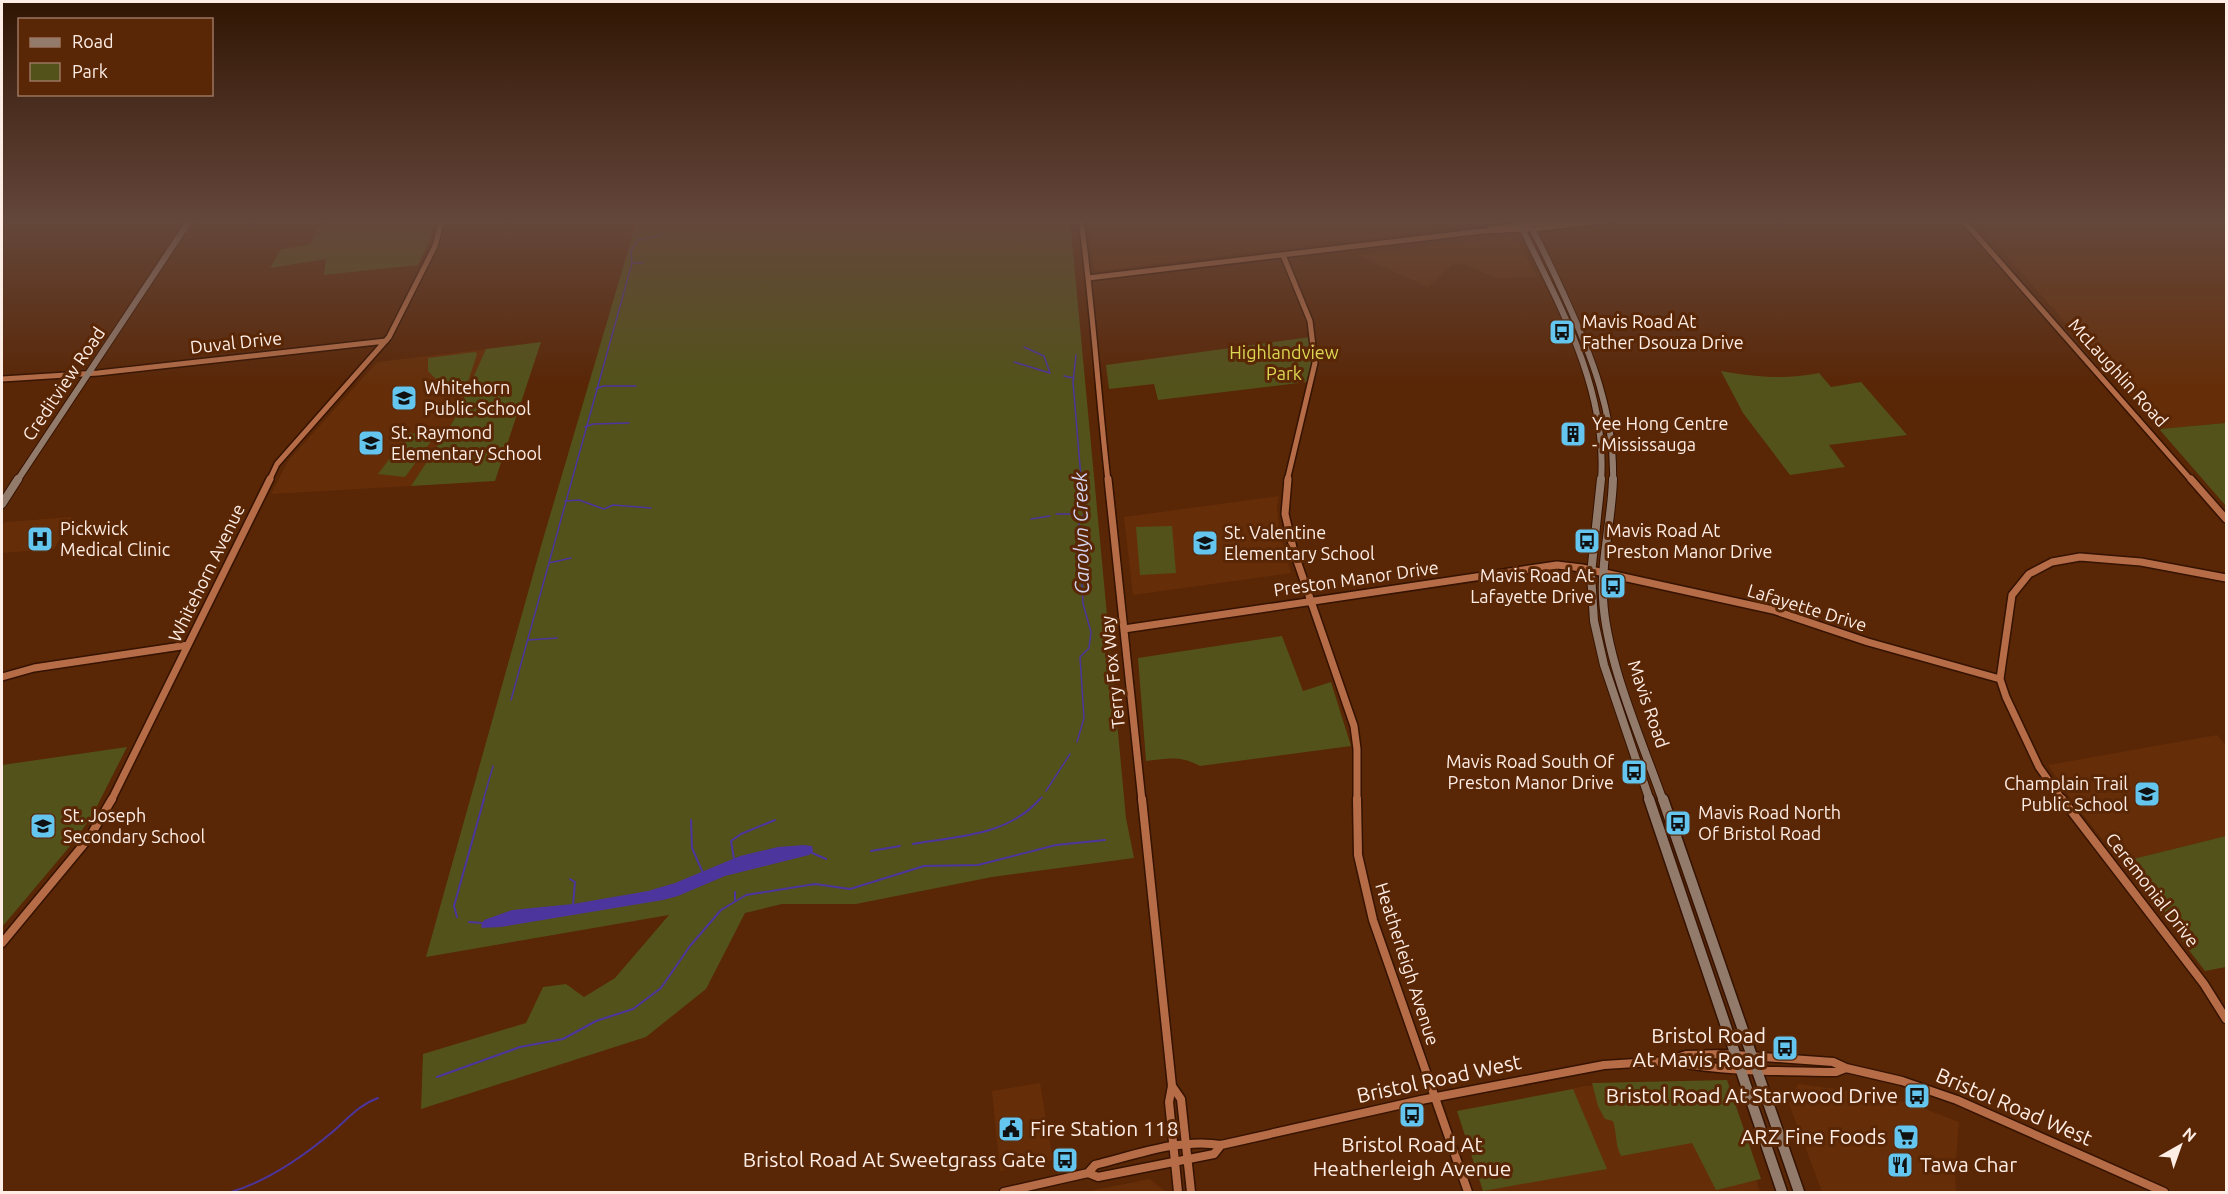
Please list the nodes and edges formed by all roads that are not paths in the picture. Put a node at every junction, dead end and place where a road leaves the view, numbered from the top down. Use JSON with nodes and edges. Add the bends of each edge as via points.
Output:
{"nodes":[{"id":1,"x":153,"y":276,"type":"edge"},
{"id":2,"x":420,"y":276,"type":"edge"},
{"id":3,"x":1107,"y":276,"type":"edge"},
{"id":4,"x":1292,"y":276,"type":"edge"},
{"id":5,"x":1544,"y":276,"type":"edge"},
{"id":6,"x":1554,"y":276,"type":"edge"},
{"id":7,"x":2012,"y":276,"type":"edge"},
{"id":8,"x":1088,"y":278,"type":"joint"},
{"id":9,"x":386,"y":341,"type":"junction"},
{"id":10,"x":89,"y":374,"type":"junction"},
{"id":11,"x":2,"y":379,"type":"edge"},
{"id":12,"x":2,"y":504,"type":"edge"},
{"id":13,"x":2226,"y":519,"type":"edge"},
{"id":14,"x":1591,"y":570,"type":"junction"},
{"id":15,"x":1604,"y":573,"type":"junction"},
{"id":16,"x":2226,"y":578,"type":"edge"},
{"id":17,"x":1311,"y":602,"type":"junction"},
{"id":18,"x":1124,"y":629,"type":"junction"},
{"id":19,"x":188,"y":645,"type":"junction"},
{"id":20,"x":2,"y":677,"type":"edge"},
{"id":21,"x":2000,"y":679,"type":"junction"},
{"id":22,"x":2,"y":943,"type":"edge"},
{"id":23,"x":2226,"y":1019,"type":"edge"},
{"id":24,"x":1736,"y":1055,"type":"junction"},
{"id":25,"x":1753,"y":1056,"type":"junction"},
{"id":26,"x":1667,"y":1061,"type":"junction"},
{"id":27,"x":1846,"y":1068,"type":"junction"},
{"id":28,"x":1740,"y":1069,"type":"junction"},
{"id":29,"x":1758,"y":1069,"type":"junction"},
{"id":30,"x":1172,"y":1086,"type":"junction"},
{"id":31,"x":1434,"y":1097,"type":"junction"},
{"id":32,"x":1187,"y":1145,"type":"junction"},
{"id":33,"x":1221,"y":1145,"type":"junction"},
{"id":34,"x":1174,"y":1148,"type":"junction"},
{"id":35,"x":1188,"y":1159,"type":"junction"},
{"id":36,"x":1175,"y":1161,"type":"junction"},
{"id":37,"x":1088,"y":1173,"type":"junction"},
{"id":38,"x":1004,"y":1192,"type":"edge"},
{"id":39,"x":1178,"y":1192,"type":"edge"},
{"id":40,"x":1191,"y":1192,"type":"edge"},
{"id":41,"x":1468,"y":1192,"type":"edge"},
{"id":42,"x":1782,"y":1192,"type":"edge"},
{"id":43,"x":1799,"y":1192,"type":"edge"},
{"id":44,"x":2164,"y":1192,"type":"edge"}],
"edges":[{"from":1,"to":10,"type":"main road","name":"Creditview Road"},
{"from":2,"to":9,"type":"street","name":"Whitehorn Avenue"},
{"from":3,"to":8,"type":"street"},
{"from":4,"to":17,"type":"street","name":"Heatherleigh Avenue","via":[[1316,342],[1315,363],[1286,487],[1285,514]]},
{"from":5,"to":14,"type":"main road","name":"Mavis Road","via":[[1594,399],[1600,436]]},
{"from":6,"to":15,"type":"main road","name":"Mavis Road","via":[[1605,399],[1612,436]]},
{"from":7,"to":13,"type":"street","name":"McLaughlin Road"},
{"from":8,"to":18,"type":"street","name":"Terry Fox Way"},
{"from":9,"to":10,"type":"street","name":"Duval Drive"},
{"from":9,"to":19,"type":"street","name":"Whitehorn Avenue","via":[[277,464]]},
{"from":10,"to":11,"type":"street","name":"Duval Drive"},
{"from":10,"to":12,"type":"main road","name":"Creditview Road"},
{"from":14,"to":15,"type":"street","name":"Preston Manor Drive"},
{"from":14,"to":17,"type":"street","name":"Preston Manor Drive","via":[[1546,565]]},
{"from":14,"to":24,"type":"main road","name":"Mavis Road","via":[[1594,628],[1604,665]]},
{"from":15,"to":21,"type":"street","name":"Lafayette Drive","via":[[1773,610]]},
{"from":15,"to":25,"type":"main road","name":"Mavis Road","via":[[1607,630],[1617,668]]},
{"from":16,"to":21,"type":"street","name":"Ceremonial Drive","via":[[2096,556],[2045,563],[2029,572],[2012,595]]},
{"from":17,"to":18,"type":"street","name":"Preston Manor Drive"},
{"from":17,"to":31,"type":"street","name":"Heatherleigh Avenue","via":[[1354,726],[1358,855],[1368,907]]},
{"from":18,"to":30,"type":"street","name":"Terry Fox Way"},
{"from":19,"to":20,"type":"street","via":[[34,668]]},
{"from":19,"to":22,"type":"street","name":"Whitehorn Avenue","via":[[104,815]]},
{"from":21,"to":23,"type":"street","name":"Ceremonial Drive","via":[[2039,767],[2204,984]]},
{"from":24,"to":25,"type":"street","name":"Bristol Road West"},
{"from":24,"to":26,"type":"street","name":"Bristol Road West","via":[[1686,1055]]},
{"from":24,"to":28,"type":"main road","name":"Mavis Road"},
{"from":25,"to":27,"type":"street","name":"Bristol Road West","via":[[1833,1062]]},
{"from":25,"to":29,"type":"main road","name":"Mavis Road"},
{"from":26,"to":28,"type":"street","name":"Bristol Road West"},
{"from":26,"to":31,"type":"street","name":"Bristol Road West","via":[[1604,1065]]},
{"from":27,"to":29,"type":"street","name":"Bristol Road West","via":[[1836,1072]]},
{"from":27,"to":44,"type":"street","name":"Bristol Road West","via":[[1939,1093]]},
{"from":28,"to":29,"type":"street","name":"Bristol Road West"},
{"from":28,"to":42,"type":"main road","name":"Mavis Road"},
{"from":29,"to":43,"type":"main road","name":"Mavis Road"},
{"from":30,"to":32,"type":"street","name":"Terry Fox Way","via":[[1181,1100]]},
{"from":30,"to":34,"type":"street","name":"Terry Fox Way","via":[[1169,1102]]},
{"from":31,"to":33,"type":"street","name":"Bristol Road West"},
{"from":31,"to":41,"type":"street","name":"Heatherleigh Avenue"},
{"from":32,"to":33,"type":"street","name":"Bristol Road West"},
{"from":32,"to":34,"type":"street","name":"Bristol Road West"},
{"from":32,"to":35,"type":"street","name":"Terry Fox Way"},
{"from":33,"to":35,"type":"street","name":"Bristol Road West","via":[[1214,1154]]},
{"from":34,"to":36,"type":"street","name":"Terry Fox Way"},
{"from":34,"to":37,"type":"street","name":"Bristol Road West","via":[[1095,1165]]},
{"from":35,"to":36,"type":"street","name":"Bristol Road West"},
{"from":35,"to":40,"type":"street","name":"Terry Fox Way"},
{"from":36,"to":37,"type":"street","name":"Bristol Road West","via":[[1098,1177]]},
{"from":36,"to":39,"type":"street","name":"Terry Fox Way"},
{"from":37,"to":38,"type":"street","name":"Bristol Road West"}]}
